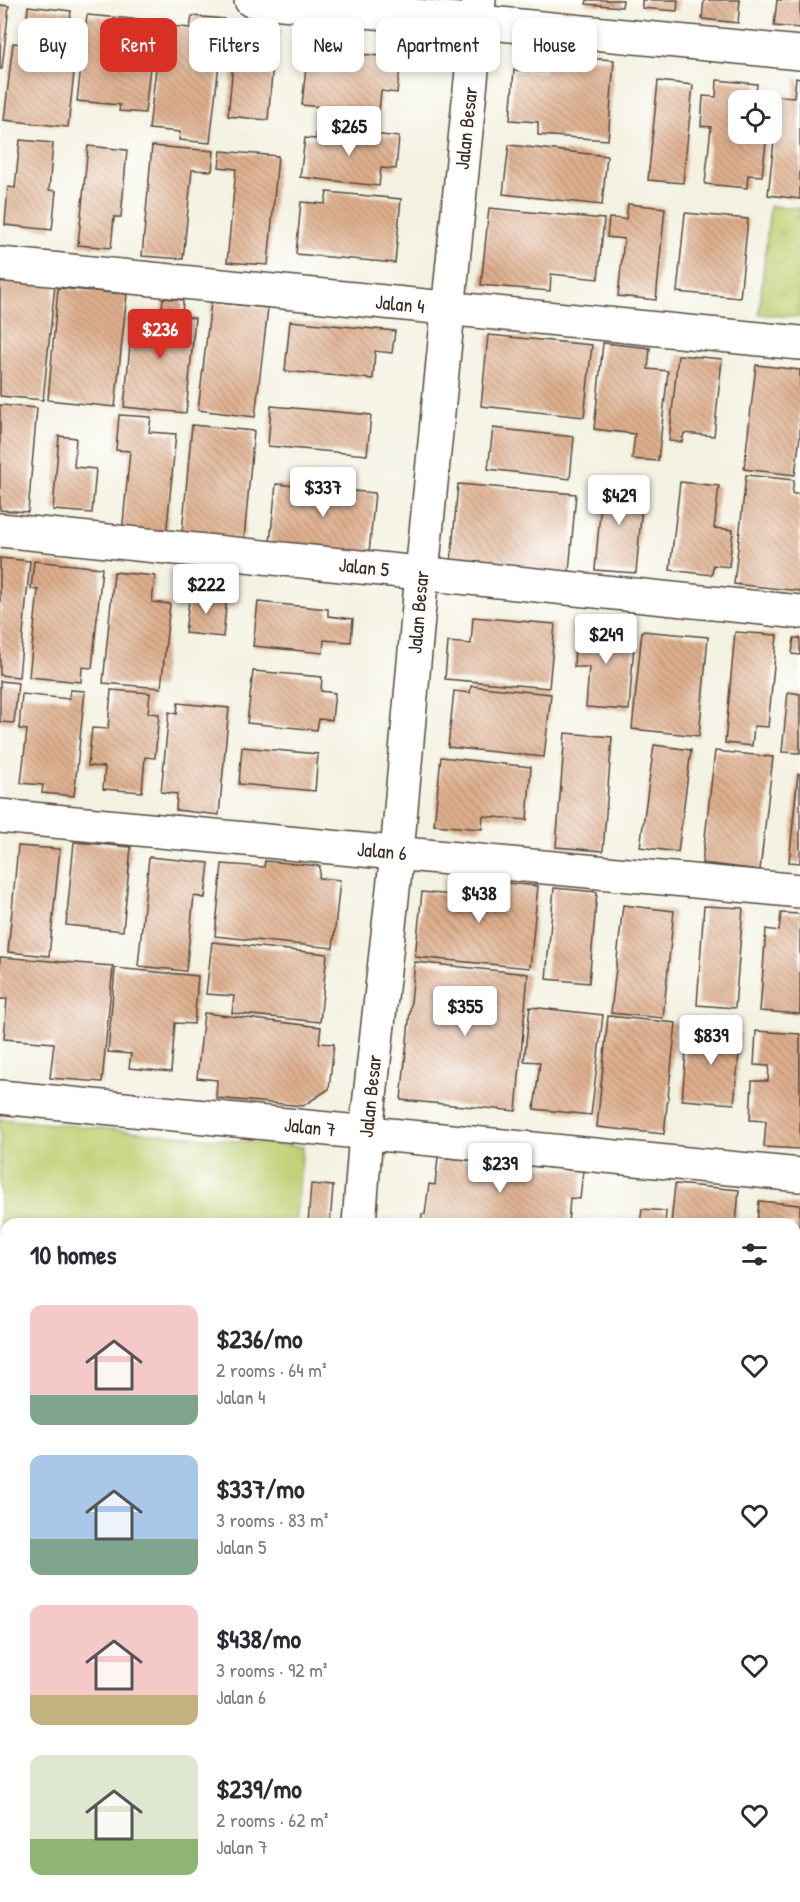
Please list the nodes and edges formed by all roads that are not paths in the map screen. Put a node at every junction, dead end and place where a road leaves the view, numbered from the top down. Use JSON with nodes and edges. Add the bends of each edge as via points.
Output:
{"nodes":[{"id":1,"x":251,"y":0,"type":"edge"},
{"id":2,"x":478,"y":11,"type":"edge"},
{"id":3,"x":800,"y":53,"type":"edge"},
{"id":4,"x":0,"y":264,"type":"edge"},
{"id":5,"x":448,"y":308,"type":"junction"},
{"id":6,"x":800,"y":343,"type":"edge"},
{"id":7,"x":0,"y":530,"type":"edge"},
{"id":8,"x":422,"y":573,"type":"junction"},
{"id":9,"x":800,"y":612,"type":"edge"},
{"id":10,"x":0,"y":816,"type":"edge"},
{"id":11,"x":397,"y":853,"type":"junction"},
{"id":12,"x":800,"y":891,"type":"edge"},
{"id":13,"x":0,"y":1097,"type":"edge"},
{"id":14,"x":366,"y":1133,"type":"junction"},
{"id":15,"x":800,"y":1175,"type":"edge"},
{"id":16,"x":359,"y":1218,"type":"edge"}],
"edges":[{"from":1,"to":2,"type":"street"},
{"from":2,"to":3,"type":"street"},
{"from":2,"to":5,"type":"street","name":"Jalan Besar"},
{"from":4,"to":5,"type":"street","name":"Jalan 4"},
{"from":5,"to":6,"type":"street","name":"Jalan 4"},
{"from":5,"to":8,"type":"street","name":"Jalan Besar"},
{"from":7,"to":8,"type":"street","name":"Jalan 5"},
{"from":8,"to":9,"type":"street","name":"Jalan 5"},
{"from":8,"to":11,"type":"street","name":"Jalan Besar"},
{"from":10,"to":11,"type":"street","name":"Jalan 6"},
{"from":11,"to":12,"type":"street","name":"Jalan 6"},
{"from":11,"to":14,"type":"street","name":"Jalan Besar"},
{"from":13,"to":14,"type":"street","name":"Jalan 7"},
{"from":14,"to":15,"type":"street","name":"Jalan 7"},
{"from":14,"to":16,"type":"street","name":"Jalan Besar"}]}
